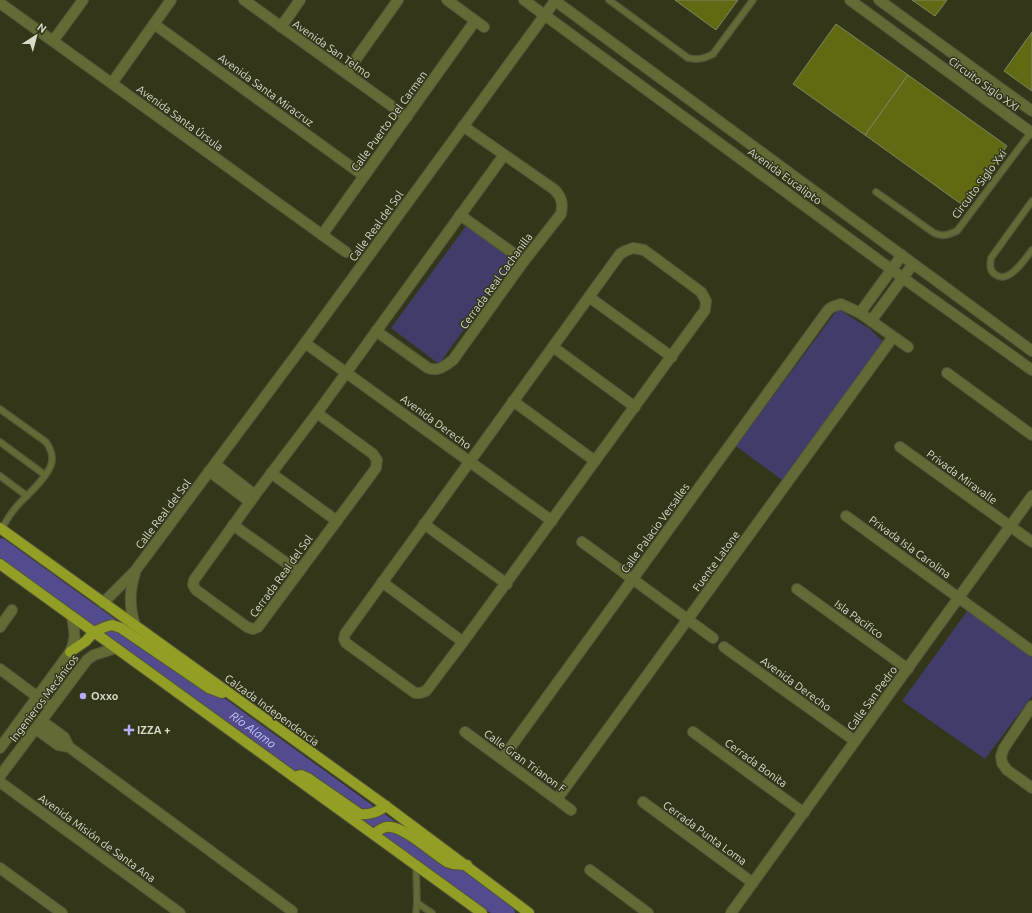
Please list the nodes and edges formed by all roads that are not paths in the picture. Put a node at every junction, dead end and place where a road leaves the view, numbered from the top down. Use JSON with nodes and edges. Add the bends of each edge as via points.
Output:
{"nodes":[{"id":1,"x":83,"y":0,"type":"edge"},
{"id":2,"x":171,"y":0,"type":"edge"},
{"id":3,"x":244,"y":0,"type":"edge"},
{"id":4,"x":300,"y":0,"type":"edge"},
{"id":5,"x":398,"y":0,"type":"edge"},
{"id":6,"x":447,"y":0,"type":"edge"},
{"id":7,"x":524,"y":0,"type":"edge"},
{"id":8,"x":554,"y":0,"type":"edge"},
{"id":9,"x":609,"y":0,"type":"edge"},
{"id":10,"x":752,"y":0,"type":"edge"},
{"id":11,"x":850,"y":0,"type":"edge"},
{"id":12,"x":879,"y":0,"type":"edge"},
{"id":13,"x":0,"y":3,"type":"edge"},
{"id":14,"x":544,"y":15,"type":"junction"},
{"id":15,"x":475,"y":21,"type":"junction"},
{"id":16,"x":154,"y":24,"type":"junction"},
{"id":17,"x":282,"y":27,"type":"junction"},
{"id":18,"x":484,"y":27,"type":"dead end"},
{"id":19,"x":934,"y":39,"type":"junction"},
{"id":20,"x":53,"y":41,"type":"junction"},
{"id":21,"x":923,"y":54,"type":"junction"},
{"id":22,"x":346,"y":74,"type":"junction"},
{"id":23,"x":112,"y":83,"type":"junction"},
{"id":24,"x":1032,"y":111,"type":"edge"},
{"id":25,"x":407,"y":116,"type":"junction"},
{"id":26,"x":463,"y":126,"type":"junction"},
{"id":27,"x":1032,"y":132,"type":"edge"},
{"id":28,"x":504,"y":154,"type":"junction"},
{"id":29,"x":364,"y":176,"type":"junction"},
{"id":30,"x":876,"y":192,"type":"dead end"},
{"id":31,"x":1032,"y":201,"type":"edge"},
{"id":32,"x":460,"y":215,"type":"junction"},
{"id":33,"x":322,"y":235,"type":"junction"},
{"id":34,"x":1032,"y":250,"type":"edge"},
{"id":35,"x":346,"y":252,"type":"dead end"},
{"id":36,"x":902,"y":255,"type":"junction"},
{"id":37,"x":524,"y":261,"type":"junction"},
{"id":38,"x":913,"y":264,"type":"junction"},
{"id":39,"x":892,"y":269,"type":"junction"},
{"id":40,"x":903,"y":278,"type":"junction"},
{"id":41,"x":589,"y":297,"type":"junction"},
{"id":42,"x":860,"y":314,"type":"junction"},
{"id":43,"x":871,"y":321,"type":"junction"},
{"id":44,"x":376,"y":331,"type":"junction"},
{"id":45,"x":893,"y":337,"type":"junction"},
{"id":46,"x":305,"y":343,"type":"junction"},
{"id":47,"x":553,"y":347,"type":"junction"},
{"id":48,"x":908,"y":347,"type":"dead end"},
{"id":49,"x":1032,"y":351,"type":"edge"},
{"id":50,"x":672,"y":357,"type":"junction"},
{"id":51,"x":1032,"y":370,"type":"edge"},
{"id":52,"x":347,"y":373,"type":"junction"},
{"id":53,"x":947,"y":373,"type":"dead end"},
{"id":54,"x":514,"y":401,"type":"junction"},
{"id":55,"x":635,"y":407,"type":"junction"},
{"id":56,"x":0,"y":409,"type":"edge"},
{"id":57,"x":317,"y":413,"type":"junction"},
{"id":58,"x":1032,"y":435,"type":"edge"},
{"id":59,"x":0,"y":442,"type":"edge"},
{"id":60,"x":900,"y":447,"type":"dead end"},
{"id":61,"x":470,"y":461,"type":"junction"},
{"id":62,"x":595,"y":462,"type":"junction"},
{"id":63,"x":212,"y":468,"type":"junction"},
{"id":64,"x":271,"y":473,"type":"junction"},
{"id":65,"x":45,"y":475,"type":"junction"},
{"id":66,"x":0,"y":476,"type":"edge"},
{"id":67,"x":27,"y":496,"type":"junction"},
{"id":68,"x":1032,"y":496,"type":"edge"},
{"id":69,"x":252,"y":498,"type":"junction"},
{"id":70,"x":846,"y":516,"type":"dead end"},
{"id":71,"x":337,"y":521,"type":"junction"},
{"id":72,"x":552,"y":521,"type":"junction"},
{"id":73,"x":424,"y":524,"type":"junction"},
{"id":74,"x":233,"y":525,"type":"junction"},
{"id":75,"x":1011,"y":526,"type":"junction"},
{"id":76,"x":1,"y":528,"type":"edge"},
{"id":77,"x":582,"y":542,"type":"dead end"},
{"id":78,"x":1032,"y":542,"type":"edge"},
{"id":79,"x":0,"y":564,"type":"edge"},
{"id":80,"x":135,"y":571,"type":"junction"},
{"id":81,"x":298,"y":572,"type":"junction"},
{"id":82,"x":633,"y":580,"type":"junction"},
{"id":83,"x":382,"y":582,"type":"junction"},
{"id":84,"x":507,"y":584,"type":"junction"},
{"id":85,"x":797,"y":589,"type":"dead end"},
{"id":86,"x":959,"y":598,"type":"junction"},
{"id":87,"x":103,"y":603,"type":"junction"},
{"id":88,"x":12,"y":610,"type":"dead end"},
{"id":89,"x":72,"y":616,"type":"junction"},
{"id":90,"x":688,"y":620,"type":"junction"},
{"id":91,"x":135,"y":625,"type":"junction"},
{"id":92,"x":0,"y":627,"type":"edge"},
{"id":93,"x":94,"y":632,"type":"junction"},
{"id":94,"x":713,"y":638,"type":"dead end"},
{"id":95,"x":463,"y":642,"type":"junction"},
{"id":96,"x":724,"y":647,"type":"dead end"},
{"id":97,"x":116,"y":648,"type":"junction"},
{"id":98,"x":1032,"y":651,"type":"edge"},
{"id":99,"x":70,"y":652,"type":"junction"},
{"id":100,"x":0,"y":669,"type":"edge"},
{"id":101,"x":908,"y":669,"type":"junction"},
{"id":102,"x":230,"y":694,"type":"junction"},
{"id":103,"x":38,"y":697,"type":"junction"},
{"id":104,"x":1032,"y":706,"type":"edge"},
{"id":105,"x":51,"y":707,"type":"junction"},
{"id":106,"x":39,"y":725,"type":"junction"},
{"id":107,"x":464,"y":732,"type":"dead end"},
{"id":108,"x":693,"y":732,"type":"dead end"},
{"id":109,"x":855,"y":741,"type":"junction"},
{"id":110,"x":0,"y":748,"type":"edge"},
{"id":111,"x":502,"y":759,"type":"junction"},
{"id":112,"x":0,"y":776,"type":"edge"},
{"id":113,"x":294,"y":777,"type":"junction"},
{"id":114,"x":0,"y":782,"type":"edge"},
{"id":115,"x":1032,"y":788,"type":"edge"},
{"id":116,"x":557,"y":799,"type":"junction"},
{"id":117,"x":643,"y":802,"type":"dead end"},
{"id":118,"x":386,"y":806,"type":"junction"},
{"id":119,"x":571,"y":810,"type":"dead end"},
{"id":120,"x":804,"y":813,"type":"junction"},
{"id":121,"x":374,"y":834,"type":"junction"},
{"id":122,"x":416,"y":865,"type":"junction"},
{"id":123,"x":467,"y":865,"type":"junction"},
{"id":124,"x":0,"y":868,"type":"edge"},
{"id":125,"x":590,"y":870,"type":"dead end"},
{"id":126,"x":753,"y":883,"type":"junction"},
{"id":127,"x":417,"y":903,"type":"junction"},
{"id":128,"x":292,"y":911,"type":"dead end"},
{"id":129,"x":62,"y":913,"type":"edge"},
{"id":130,"x":180,"y":913,"type":"edge"},
{"id":131,"x":416,"y":913,"type":"edge"},
{"id":132,"x":432,"y":913,"type":"edge"},
{"id":133,"x":482,"y":913,"type":"edge"},
{"id":134,"x":529,"y":913,"type":"edge"},
{"id":135,"x":648,"y":913,"type":"edge"},
{"id":136,"x":731,"y":913,"type":"edge"}],
"edges":[{"from":1,"to":20,"type":"street"},
{"from":2,"to":16,"type":"street"},
{"from":3,"to":17,"type":"street","name":"Avenida San Telmo"},
{"from":4,"to":17,"type":"street"},
{"from":5,"to":22,"type":"street"},
{"from":6,"to":15,"type":"street"},
{"from":7,"to":14,"type":"street","name":"Avenida Eucalipto"},
{"from":8,"to":14,"type":"street","name":"Calle Real del Sol"},
{"from":8,"to":36,"type":"street","name":"Avenida Eucalipto"},
{"from":9,"to":10,"type":"lane","via":[[688,58],[697,60],[712,54]]},
{"from":11,"to":21,"type":"street","name":"Circuito Siglo XXI"},
{"from":12,"to":19,"type":"street","name":"Circuito Siglo XXI"},
{"from":13,"to":20,"type":"street","name":"Avenida Santa Úrsula"},
{"from":14,"to":26,"type":"street","name":"Calle Real del Sol"},
{"from":14,"to":39,"type":"street","name":"Avenida Eucalipto"},
{"from":15,"to":18,"type":"street"},
{"from":15,"to":25,"type":"street","name":"Calle Puerto Del Carmen"},
{"from":16,"to":23,"type":"street"},
{"from":16,"to":29,"type":"street","name":"Avenida Santa Miracruz"},
{"from":17,"to":22,"type":"street","name":"Avenida San Telmo"},
{"from":19,"to":21,"type":"street"},
{"from":19,"to":24,"type":"street","name":"Circuito Siglo XXI"},
{"from":20,"to":23,"type":"street","name":"Avenida Santa Úrsula"},
{"from":21,"to":27,"type":"street","name":"Circuito Siglo XXI"},
{"from":22,"to":25,"type":"street","name":"Avenida San Telmo"},
{"from":23,"to":33,"type":"street","name":"Avenida Santa Úrsula"},
{"from":25,"to":29,"type":"street","name":"Calle Puerto Del Carmen"},
{"from":26,"to":28,"type":"street","name":"Cerrada Real Cachanilla"},
{"from":26,"to":46,"type":"street","name":"Calle Real del Sol"},
{"from":27,"to":30,"type":"lane","name":"Circuito Siglo Xxi","via":[[957,231],[947,236],[934,233]]},
{"from":28,"to":32,"type":"street"},
{"from":28,"to":37,"type":"street","name":"Cerrada Real Cachanilla","via":[[555,190],[563,204],[561,214]]},
{"from":29,"to":33,"type":"street","name":"Calle Puerto Del Carmen"},
{"from":31,"to":34,"type":"lane","via":[[991,258],[992,272],[998,277],[1009,276]]},
{"from":32,"to":37,"type":"street"},
{"from":32,"to":44,"type":"street"},
{"from":33,"to":35,"type":"street","name":"Avenida Santa Úrsula"},
{"from":36,"to":38,"type":"street","name":"Avenida Eucalipto"},
{"from":36,"to":39,"type":"street"},
{"from":37,"to":44,"type":"street","name":"Cerrada Real Cachanilla","via":[[453,360],[438,370],[428,368]]},
{"from":38,"to":40,"type":"street"},
{"from":38,"to":49,"type":"street","name":"Avenida Eucalipto"},
{"from":39,"to":40,"type":"street","name":"Avenida Eucalipto"},
{"from":39,"to":42,"type":"street"},
{"from":40,"to":43,"type":"street"},
{"from":40,"to":51,"type":"street","name":"Avenida Eucalipto"},
{"from":41,"to":47,"type":"street"},
{"from":41,"to":50,"type":"street"},
{"from":41,"to":50,"type":"street","via":[[620,254],[633,248],[644,250],[701,292],[706,302],[705,310]]},
{"from":42,"to":43,"type":"street"},
{"from":42,"to":82,"type":"street","name":"Calle Palacio Versalles","via":[[841,304],[828,310]]},
{"from":43,"to":45,"type":"street"},
{"from":44,"to":52,"type":"street"},
{"from":45,"to":48,"type":"street"},
{"from":45,"to":90,"type":"street","name":"Fuente Latone"},
{"from":46,"to":52,"type":"street","name":"Avenida Derecho"},
{"from":46,"to":63,"type":"street","name":"Calle Real del Sol"},
{"from":47,"to":54,"type":"street"},
{"from":47,"to":55,"type":"street"},
{"from":50,"to":55,"type":"street"},
{"from":52,"to":57,"type":"street","name":"Cerrada Real del Sol"},
{"from":52,"to":61,"type":"street","name":"Avenida Derecho"},
{"from":53,"to":58,"type":"street"},
{"from":54,"to":61,"type":"street"},
{"from":54,"to":62,"type":"street"},
{"from":55,"to":62,"type":"street"},
{"from":56,"to":65,"type":"lane","via":[[46,442],[53,456],[51,466]]},
{"from":57,"to":64,"type":"street","name":"Cerrada Real del Sol"},
{"from":57,"to":71,"type":"street","name":"Cerrada Real del Sol","via":[[373,454],[377,460],[376,468]]},
{"from":59,"to":65,"type":"lane"},
{"from":60,"to":75,"type":"street","name":"Privada Miravalle"},
{"from":61,"to":72,"type":"street","name":"Avenida Derecho"},
{"from":61,"to":73,"type":"street"},
{"from":62,"to":72,"type":"street"},
{"from":63,"to":69,"type":"street"},
{"from":63,"to":80,"type":"street","name":"Calle Real del Sol"},
{"from":64,"to":69,"type":"street","name":"Cerrada Real del Sol"},
{"from":64,"to":71,"type":"street"},
{"from":65,"to":67,"type":"lane"},
{"from":66,"to":67,"type":"lane"},
{"from":67,"to":76,"type":"lane"},
{"from":68,"to":75,"type":"street","name":"Calle San Pedro"},
{"from":69,"to":74,"type":"street","name":"Cerrada Real del Sol"},
{"from":70,"to":86,"type":"street","name":"Privada Isla Carolina"},
{"from":71,"to":81,"type":"street","name":"Cerrada Real del Sol"},
{"from":72,"to":84,"type":"street"},
{"from":73,"to":83,"type":"street"},
{"from":73,"to":84,"type":"street"},
{"from":74,"to":81,"type":"street"},
{"from":74,"to":81,"type":"street","name":"Cerrada Real del Sol","via":[[193,585],[196,590],[247,627],[258,627]]},
{"from":75,"to":78,"type":"street","name":"Privada Miravalle"},
{"from":75,"to":86,"type":"street","name":"Calle San Pedro"},
{"from":76,"to":87,"type":"main road","name":"Calzada Independencia"},
{"from":77,"to":82,"type":"street"},
{"from":79,"to":89,"type":"main road"},
{"from":80,"to":87,"type":"street","name":"Calle Real del Sol"},
{"from":80,"to":91,"type":"street","name":"Calle Real del Sol","via":[[130,598]]},
{"from":82,"to":90,"type":"street"},
{"from":82,"to":111,"type":"street","name":"Calle Palacio Versalles"},
{"from":83,"to":95,"type":"street"},
{"from":83,"to":95,"type":"street","via":[[345,634],[346,643],[415,693],[420,693],[426,691]]},
{"from":84,"to":95,"type":"street"},
{"from":85,"to":101,"type":"street","name":"Isla Pacifico"},
{"from":86,"to":98,"type":"street","name":"Privada Isla Carolina"},
{"from":86,"to":101,"type":"street","name":"Calle San Pedro"},
{"from":87,"to":91,"type":"main road","name":"Calzada Independencia"},
{"from":88,"to":92,"type":"street"},
{"from":89,"to":93,"type":"main road"},
{"from":89,"to":99,"type":"street","name":"Ingenieros Mecánicos","via":[[75,636]]},
{"from":90,"to":94,"type":"street"},
{"from":90,"to":116,"type":"street","name":"Fuente Latone"},
{"from":91,"to":102,"type":"main road","name":"Calzada Independencia"},
{"from":93,"to":97,"type":"main road"},
{"from":93,"to":99,"type":"main road"},
{"from":93,"to":102,"type":"main road","via":[[112,625],[121,628],[209,688],[219,693]]},
{"from":96,"to":109,"type":"street","name":"Avenida Derecho"},
{"from":97,"to":105,"type":"street","name":"Ingenieros Mecánicos","via":[[87,660]]},
{"from":97,"to":113,"type":"main road"},
{"from":99,"to":103,"type":"street","name":"Ingenieros Mecánicos"},
{"from":100,"to":103,"type":"street"},
{"from":101,"to":109,"type":"street","name":"Calle San Pedro"},
{"from":102,"to":118,"type":"main road","name":"Calzada Independencia"},
{"from":103,"to":105,"type":"street"},
{"from":103,"to":110,"type":"street","name":"Ingenieros Mecánicos"},
{"from":104,"to":115,"type":"street","via":[[1001,756],[1007,770]]},
{"from":105,"to":106,"type":"street","name":"Ingenieros Mecánicos"},
{"from":106,"to":112,"type":"street","name":"Ingenieros Mecánicos"},
{"from":106,"to":128,"type":"street","via":[[58,745],[69,747]]},
{"from":107,"to":111,"type":"street","name":"Calle Gran Trianon F"},
{"from":108,"to":120,"type":"street","name":"Cerrada Bonita"},
{"from":109,"to":120,"type":"street","name":"Calle San Pedro"},
{"from":111,"to":116,"type":"street","name":"Calle Gran Trianon F"},
{"from":113,"to":118,"type":"main road","via":[[301,775],[308,778],[360,814],[374,813]]},
{"from":113,"to":121,"type":"main road"},
{"from":114,"to":130,"type":"street","name":"Avenida Misión de Santa Ana"},
{"from":116,"to":119,"type":"street","name":"Calle Gran Trianon F"},
{"from":117,"to":126,"type":"street","name":"Cerrada Punta Loma"},
{"from":118,"to":123,"type":"main road","name":"Calzada Independencia"},
{"from":120,"to":126,"type":"street","name":"Calle San Pedro"},
{"from":121,"to":122,"type":"main road"},
{"from":121,"to":123,"type":"main road","via":[[383,828],[391,827],[447,862]]},
{"from":122,"to":127,"type":"lane"},
{"from":122,"to":133,"type":"main road"},
{"from":123,"to":134,"type":"main road","name":"Calzada Independencia"},
{"from":124,"to":129,"type":"street"},
{"from":125,"to":135,"type":"street"},
{"from":126,"to":136,"type":"street","name":"Calle San Pedro"},
{"from":127,"to":131,"type":"lane"},
{"from":127,"to":132,"type":"lane"}]}
